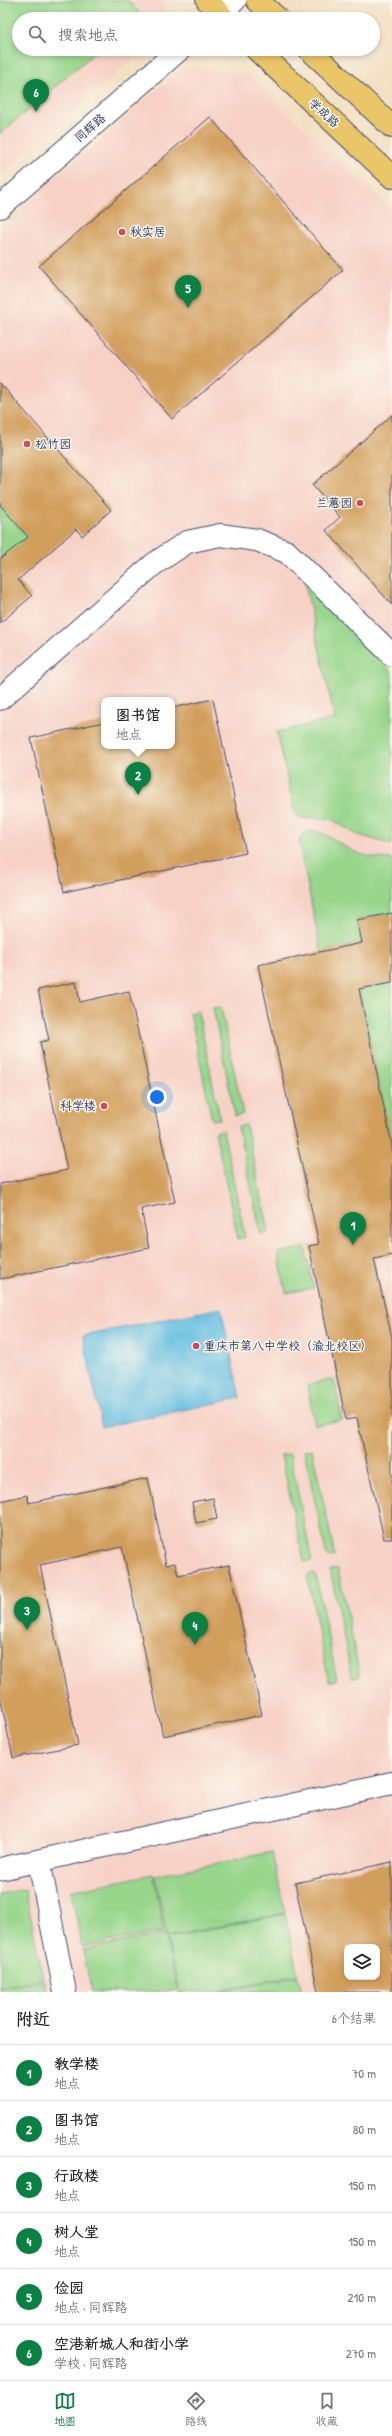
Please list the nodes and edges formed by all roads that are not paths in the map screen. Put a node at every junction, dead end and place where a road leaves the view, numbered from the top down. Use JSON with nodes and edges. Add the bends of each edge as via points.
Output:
{"nodes":[{"id":1,"x":235,"y":0,"type":"edge"},
{"id":2,"x":257,"y":0,"type":"edge"},
{"id":3,"x":217,"y":12,"type":"edge"},
{"id":4,"x":270,"y":12,"type":"edge"},
{"id":5,"x":172,"y":56,"type":"edge"},
{"id":6,"x":263,"y":56,"type":"edge"},
{"id":7,"x":316,"y":56,"type":"edge"},
{"id":8,"x":392,"y":127,"type":"edge"},
{"id":9,"x":392,"y":177,"type":"edge"},
{"id":10,"x":0,"y":207,"type":"edge"},
{"id":11,"x":392,"y":655,"type":"edge"},
{"id":12,"x":0,"y":699,"type":"edge"},
{"id":13,"x":392,"y":1783,"type":"edge"},
{"id":14,"x":39,"y":1861,"type":"junction"},
{"id":15,"x":0,"y":1869,"type":"edge"},
{"id":16,"x":65,"y":1992,"type":"edge"}],
"edges":[{"from":1,"to":3,"type":"street"},
{"from":2,"to":4,"type":"main road"},
{"from":5,"to":10,"type":"street","name":"同辉路"},
{"from":6,"to":9,"type":"main road","name":"学成路"},
{"from":7,"to":8,"type":"main road"},
{"from":11,"to":12,"type":"street","via":[[286,552],[257,540],[220,535],[187,542],[154,564]]},
{"from":13,"to":14,"type":"street"},
{"from":14,"to":15,"type":"street"},
{"from":14,"to":16,"type":"street"}]}
